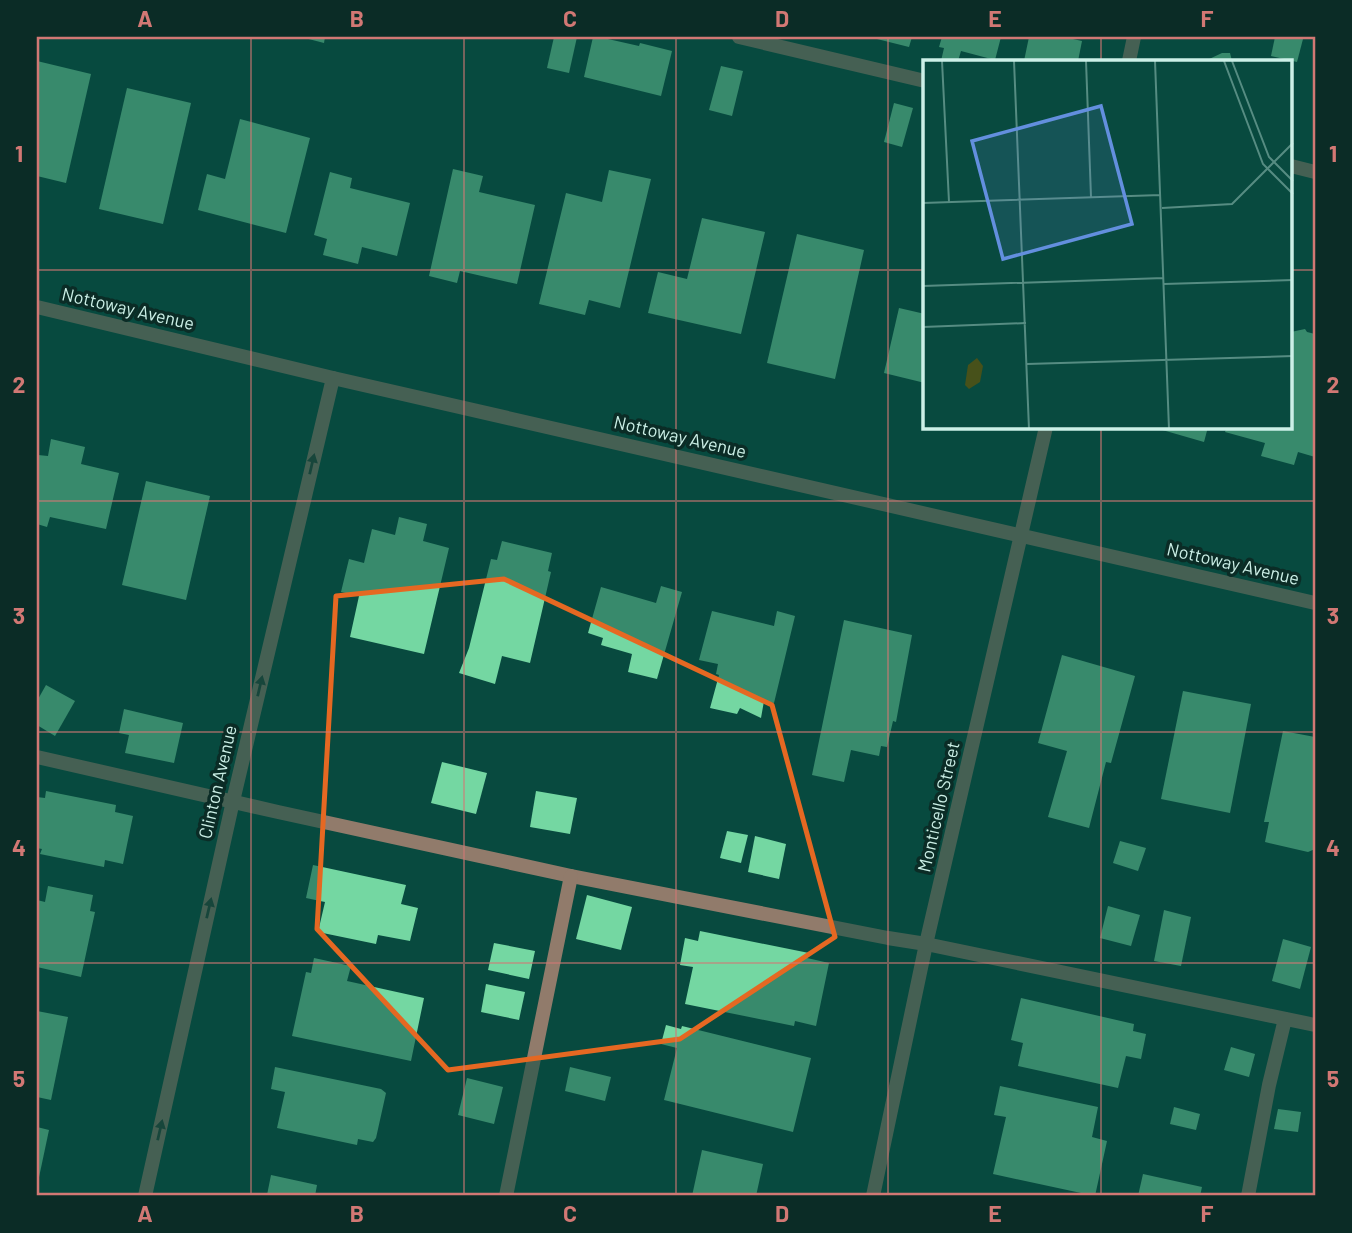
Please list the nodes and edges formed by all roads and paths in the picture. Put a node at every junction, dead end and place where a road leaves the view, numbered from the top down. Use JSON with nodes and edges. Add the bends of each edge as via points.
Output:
{"nodes":[{"id":1,"x":739,"y":37,"type":"edge"},
{"id":2,"x":1135,"y":37,"type":"edge"},
{"id":3,"x":1129,"y":60,"type":"edge"},
{"id":4,"x":923,"y":80,"type":"edge"},
{"id":5,"x":1292,"y":166,"type":"edge"},
{"id":6,"x":1315,"y":172,"type":"edge"},
{"id":7,"x":37,"y":307,"type":"edge"},
{"id":8,"x":333,"y":377,"type":"junction"},
{"id":9,"x":1046,"y":429,"type":"edge"},
{"id":10,"x":1022,"y":535,"type":"junction"},
{"id":11,"x":1315,"y":603,"type":"edge"},
{"id":12,"x":37,"y":757,"type":"edge"},
{"id":13,"x":233,"y":801,"type":"junction"},
{"id":14,"x":571,"y":876,"type":"junction"},
{"id":15,"x":926,"y":944,"type":"junction"},
{"id":16,"x":1285,"y":1019,"type":"junction"},
{"id":17,"x":1315,"y":1025,"type":"edge"},
{"id":18,"x":145,"y":1196,"type":"edge"},
{"id":19,"x":506,"y":1196,"type":"edge"},
{"id":20,"x":873,"y":1196,"type":"edge"},
{"id":21,"x":1248,"y":1196,"type":"edge"}],
"edges":[{"from":1,"to":4,"type":"street"},
{"from":2,"to":3,"type":"street"},
{"from":5,"to":6,"type":"street"},
{"from":7,"to":8,"type":"street","name":"Nottoway Avenue"},
{"from":8,"to":10,"type":"street","name":"Nottoway Avenue"},
{"from":13,"to":8,"type":"street","name":"Clinton Avenue","one_way":true},
{"from":9,"to":10,"type":"street","name":"Monticello Street"},
{"from":10,"to":11,"type":"street","name":"Nottoway Avenue"},
{"from":10,"to":15,"type":"street","name":"Monticello Street"},
{"from":12,"to":13,"type":"street"},
{"from":13,"to":14,"type":"street"},
{"from":18,"to":13,"type":"street","name":"Clinton Avenue","one_way":true},
{"from":14,"to":15,"type":"street"},
{"from":14,"to":19,"type":"street"},
{"from":15,"to":16,"type":"street"},
{"from":15,"to":20,"type":"street","name":"Monticello Street"},
{"from":16,"to":17,"type":"street"},
{"from":16,"to":21,"type":"street"}]}
